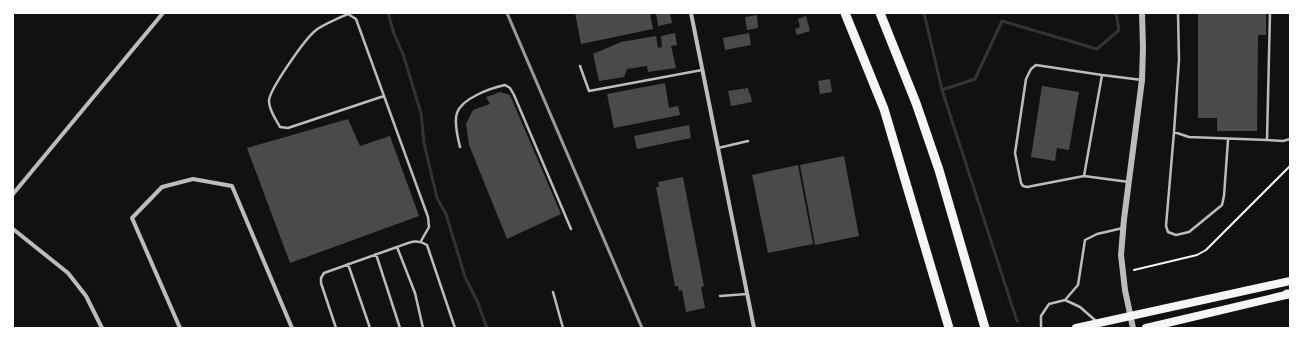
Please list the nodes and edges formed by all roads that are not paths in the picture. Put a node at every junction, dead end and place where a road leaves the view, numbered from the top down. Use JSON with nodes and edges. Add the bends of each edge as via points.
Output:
{"nodes":[{"id":1,"x":163,"y":13,"type":"edge"},
{"id":2,"x":691,"y":13,"type":"edge"},
{"id":3,"x":846,"y":13,"type":"edge"},
{"id":4,"x":880,"y":13,"type":"edge"},
{"id":5,"x":1142,"y":13,"type":"edge"},
{"id":6,"x":1178,"y":13,"type":"edge"},
{"id":7,"x":1270,"y":13,"type":"edge"},
{"id":8,"x":580,"y":66,"type":"dead end"},
{"id":9,"x":702,"y":70,"type":"junction"},
{"id":10,"x":1102,"y":75,"type":"junction"},
{"id":11,"x":1142,"y":80,"type":"junction"},
{"id":12,"x":384,"y":96,"type":"junction"},
{"id":13,"x":1174,"y":132,"type":"junction"},
{"id":14,"x":1290,"y":139,"type":"edge"},
{"id":15,"x":748,"y":140,"type":"dead end"},
{"id":16,"x":1228,"y":140,"type":"junction"},
{"id":17,"x":1267,"y":140,"type":"junction"},
{"id":18,"x":460,"y":147,"type":"dead end"},
{"id":19,"x":718,"y":148,"type":"junction"},
{"id":20,"x":1084,"y":176,"type":"junction"},
{"id":21,"x":1129,"y":182,"type":"junction"},
{"id":22,"x":13,"y":194,"type":"edge"},
{"id":23,"x":1123,"y":228,"type":"junction"},
{"id":24,"x":13,"y":229,"type":"edge"},
{"id":25,"x":571,"y":229,"type":"dead end"},
{"id":26,"x":421,"y":242,"type":"junction"},
{"id":27,"x":397,"y":247,"type":"junction"},
{"id":28,"x":376,"y":254,"type":"junction"},
{"id":29,"x":348,"y":264,"type":"junction"},
{"id":30,"x":1290,"y":281,"type":"edge"},
{"id":31,"x":553,"y":292,"type":"dead end"},
{"id":32,"x":747,"y":294,"type":"junction"},
{"id":33,"x":1289,"y":294,"type":"edge"},
{"id":34,"x":720,"y":296,"type":"dead end"},
{"id":35,"x":1065,"y":300,"type":"junction"},
{"id":36,"x":1131,"y":316,"type":"junction"},
{"id":37,"x":1098,"y":323,"type":"junction"},
{"id":38,"x":949,"y":325,"type":"edge"},
{"id":39,"x":102,"y":328,"type":"edge"},
{"id":40,"x":180,"y":328,"type":"edge"},
{"id":41,"x":292,"y":328,"type":"edge"},
{"id":42,"x":336,"y":328,"type":"edge"},
{"id":43,"x":370,"y":328,"type":"edge"},
{"id":44,"x":400,"y":328,"type":"edge"},
{"id":45,"x":423,"y":328,"type":"edge"},
{"id":46,"x":455,"y":328,"type":"edge"},
{"id":47,"x":563,"y":328,"type":"edge"},
{"id":48,"x":754,"y":328,"type":"edge"},
{"id":49,"x":985,"y":328,"type":"edge"},
{"id":50,"x":1040,"y":328,"type":"edge"},
{"id":51,"x":1076,"y":328,"type":"edge"},
{"id":52,"x":1133,"y":328,"type":"edge"},
{"id":53,"x":1146,"y":328,"type":"edge"}],
"edges":[{"from":1,"to":22,"type":"street"},
{"from":2,"to":9,"type":"street"},
{"from":3,"to":38,"type":"highway","via":[[884,109]]},
{"from":4,"to":49,"type":"highway","via":[[939,170]]},
{"from":5,"to":11,"type":"street"},
{"from":6,"to":13,"type":"lane","via":[[1179,60]]},
{"from":7,"to":17,"type":"lane"},
{"from":8,"to":9,"type":"lane","via":[[589,91]]},
{"from":9,"to":19,"type":"street"},
{"from":10,"to":11,"type":"lane"},
{"from":10,"to":20,"type":"lane"},
{"from":10,"to":20,"type":"lane","via":[[1036,65],[1026,79],[1015,153],[1021,183],[1028,187]]},
{"from":11,"to":21,"type":"street"},
{"from":12,"to":12,"type":"lane","via":[[356,20],[348,14],[315,31],[290,62],[269,100],[272,113],[280,127],[288,128]]},
{"from":12,"to":26,"type":"lane","via":[[428,217],[428,226]]},
{"from":13,"to":16,"type":"lane","via":[[1189,137]]},
{"from":13,"to":16,"type":"lane","via":[[1166,226],[1168,232],[1176,235],[1190,232],[1222,205]]},
{"from":14,"to":17,"type":"lane"},
{"from":15,"to":19,"type":"lane"},
{"from":16,"to":17,"type":"lane"},
{"from":18,"to":25,"type":"lane","via":[[456,132],[457,113],[466,100],[494,87],[505,85],[510,88]]},
{"from":19,"to":32,"type":"street"},
{"from":20,"to":21,"type":"lane"},
{"from":21,"to":23,"type":"street"},
{"from":23,"to":35,"type":"lane","via":[[1097,234],[1085,240],[1078,285]]},
{"from":23,"to":36,"type":"street","via":[[1122,261]]},
{"from":24,"to":39,"type":"street","via":[[68,273],[86,296]]},
{"from":26,"to":27,"type":"lane","via":[[415,241]]},
{"from":26,"to":46,"type":"lane","via":[[427,245]]},
{"from":27,"to":28,"type":"lane"},
{"from":27,"to":45,"type":"lane","via":[[415,293]]},
{"from":28,"to":29,"type":"lane"},
{"from":28,"to":44,"type":"lane"},
{"from":29,"to":42,"type":"lane","via":[[324,273],[321,278]]},
{"from":29,"to":43,"type":"lane"},
{"from":30,"to":36,"type":"highway"},
{"from":31,"to":47,"type":"lane"},
{"from":32,"to":34,"type":"lane"},
{"from":32,"to":48,"type":"street"},
{"from":33,"to":53,"type":"highway"},
{"from":35,"to":37,"type":"lane","via":[[1080,307]]},
{"from":35,"to":50,"type":"lane","via":[[1049,304],[1041,316]]},
{"from":36,"to":37,"type":"highway"},
{"from":36,"to":52,"type":"street"},
{"from":37,"to":51,"type":"highway"},
{"from":40,"to":41,"type":"street","via":[[132,218],[162,187],[193,179],[232,186]]}]}
